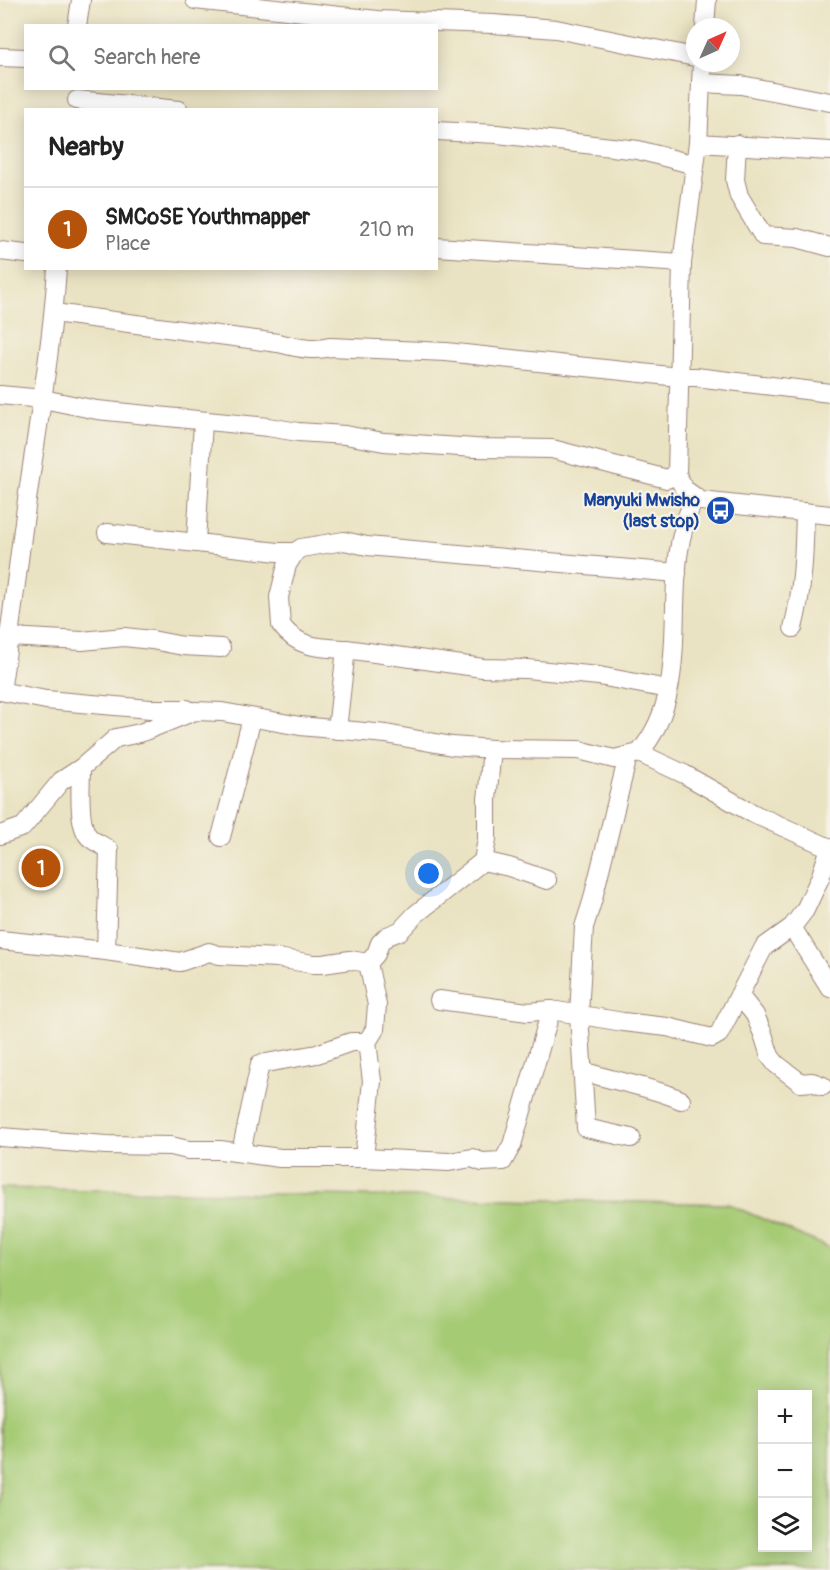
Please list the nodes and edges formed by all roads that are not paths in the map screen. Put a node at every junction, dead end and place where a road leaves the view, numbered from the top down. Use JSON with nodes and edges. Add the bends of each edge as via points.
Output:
{"nodes":[{"id":1,"x":81,"y":0,"type":"edge"},
{"id":2,"x":195,"y":0,"type":"edge"},
{"id":3,"x":707,"y":0,"type":"edge"},
{"id":4,"x":706,"y":18,"type":"edge"},
{"id":5,"x":77,"y":24,"type":"edge"},
{"id":6,"x":686,"y":55,"type":"edge"},
{"id":7,"x":0,"y":57,"type":"edge"},
{"id":8,"x":24,"y":58,"type":"edge"},
{"id":9,"x":702,"y":72,"type":"edge"},
{"id":10,"x":701,"y":83,"type":"junction"},
{"id":11,"x":76,"y":100,"type":"edge"},
{"id":12,"x":830,"y":102,"type":"edge"},
{"id":13,"x":158,"y":108,"type":"edge"},
{"id":14,"x":438,"y":131,"type":"edge"},
{"id":15,"x":698,"y":143,"type":"junction"},
{"id":16,"x":737,"y":144,"type":"junction"},
{"id":17,"x":830,"y":151,"type":"edge"},
{"id":18,"x":694,"y":165,"type":"junction"},
{"id":19,"x":438,"y":247,"type":"edge"},
{"id":20,"x":830,"y":247,"type":"edge"},
{"id":21,"x":0,"y":251,"type":"edge"},
{"id":22,"x":24,"y":254,"type":"edge"},
{"id":23,"x":682,"y":263,"type":"junction"},
{"id":24,"x":57,"y":270,"type":"edge"},
{"id":25,"x":54,"y":313,"type":"junction"},
{"id":26,"x":679,"y":377,"type":"junction"},
{"id":27,"x":830,"y":393,"type":"edge"},
{"id":28,"x":0,"y":395,"type":"edge"},
{"id":29,"x":44,"y":399,"type":"junction"},
{"id":30,"x":203,"y":422,"type":"junction"},
{"id":31,"x":677,"y":474,"type":"junction"},
{"id":32,"x":695,"y":498,"type":"junction"},
{"id":33,"x":805,"y":512,"type":"junction"},
{"id":34,"x":830,"y":515,"type":"edge"},
{"id":35,"x":107,"y":533,"type":"dead end"},
{"id":36,"x":196,"y":542,"type":"junction"},
{"id":37,"x":295,"y":552,"type":"junction"},
{"id":38,"x":677,"y":573,"type":"junction"},
{"id":39,"x":793,"y":628,"type":"dead end"},
{"id":40,"x":10,"y":637,"type":"junction"},
{"id":41,"x":221,"y":648,"type":"dead end"},
{"id":42,"x":346,"y":649,"type":"junction"},
{"id":43,"x":668,"y":689,"type":"junction"},
{"id":44,"x":0,"y":691,"type":"edge"},
{"id":45,"x":195,"y":711,"type":"junction"},
{"id":46,"x":252,"y":718,"type":"junction"},
{"id":47,"x":337,"y":729,"type":"junction"},
{"id":48,"x":492,"y":749,"type":"junction"},
{"id":49,"x":633,"y":755,"type":"junction"},
{"id":50,"x":81,"y":768,"type":"junction"},
{"id":51,"x":0,"y":835,"type":"edge"},
{"id":52,"x":221,"y":837,"type":"dead end"},
{"id":53,"x":830,"y":848,"type":"edge"},
{"id":54,"x":483,"y":861,"type":"junction"},
{"id":55,"x":546,"y":880,"type":"dead end"},
{"id":56,"x":792,"y":927,"type":"junction"},
{"id":57,"x":0,"y":940,"type":"edge"},
{"id":58,"x":106,"y":951,"type":"junction"},
{"id":59,"x":369,"y":963,"type":"junction"},
{"id":60,"x":830,"y":988,"type":"edge"},
{"id":61,"x":739,"y":994,"type":"junction"},
{"id":62,"x":439,"y":1000,"type":"dead end"},
{"id":63,"x":551,"y":1010,"type":"junction"},
{"id":64,"x":579,"y":1014,"type":"junction"},
{"id":65,"x":367,"y":1042,"type":"junction"},
{"id":66,"x":583,"y":1071,"type":"junction"},
{"id":67,"x":823,"y":1086,"type":"dead end"},
{"id":68,"x":681,"y":1100,"type":"dead end"},
{"id":69,"x":0,"y":1137,"type":"edge"},
{"id":70,"x":631,"y":1138,"type":"dead end"},
{"id":71,"x":241,"y":1152,"type":"junction"},
{"id":72,"x":364,"y":1158,"type":"junction"}],
"edges":[{"from":1,"to":5,"type":"street"},
{"from":2,"to":6,"type":"street","via":[[377,20],[556,29]]},
{"from":3,"to":4,"type":"street"},
{"from":7,"to":8,"type":"street"},
{"from":9,"to":10,"type":"street"},
{"from":10,"to":12,"type":"street","via":[[741,85]]},
{"from":10,"to":15,"type":"street"},
{"from":11,"to":13,"type":"street"},
{"from":14,"to":18,"type":"street","via":[[638,150]]},
{"from":15,"to":16,"type":"street"},
{"from":15,"to":18,"type":"street"},
{"from":16,"to":17,"type":"street"},
{"from":16,"to":20,"type":"street","via":[[735,180],[739,196],[763,236],[797,238]]},
{"from":18,"to":23,"type":"street"},
{"from":19,"to":23,"type":"street"},
{"from":21,"to":22,"type":"street"},
{"from":23,"to":26,"type":"street"},
{"from":24,"to":25,"type":"street"},
{"from":25,"to":26,"type":"street","via":[[305,350],[330,347],[446,352]]},
{"from":25,"to":29,"type":"street"},
{"from":26,"to":27,"type":"street"},
{"from":26,"to":31,"type":"street"},
{"from":28,"to":29,"type":"street"},
{"from":29,"to":30,"type":"street","via":[[97,410]]},
{"from":29,"to":40,"type":"street"},
{"from":30,"to":31,"type":"street","via":[[384,442],[552,449],[667,479]]},
{"from":30,"to":36,"type":"street"},
{"from":31,"to":32,"type":"street","via":[[684,489]]},
{"from":32,"to":33,"type":"street","via":[[712,504]]},
{"from":32,"to":38,"type":"street","via":[[684,526]]},
{"from":33,"to":34,"type":"street"},
{"from":33,"to":39,"type":"street","via":[[802,584]]},
{"from":35,"to":36,"type":"street"},
{"from":36,"to":37,"type":"street"},
{"from":37,"to":38,"type":"street","via":[[344,541]]},
{"from":37,"to":42,"type":"street","via":[[287,565],[279,597],[281,625],[299,643]]},
{"from":38,"to":43,"type":"street"},
{"from":40,"to":41,"type":"street","via":[[71,641],[124,637]]},
{"from":40,"to":44,"type":"street"},
{"from":42,"to":43,"type":"street","via":[[483,668],[599,676]]},
{"from":42,"to":47,"type":"street"},
{"from":43,"to":49,"type":"street","via":[[660,722]]},
{"from":44,"to":45,"type":"street","via":[[46,700]]},
{"from":45,"to":46,"type":"street"},
{"from":45,"to":50,"type":"street","via":[[116,738]]},
{"from":46,"to":47,"type":"street"},
{"from":46,"to":52,"type":"street"},
{"from":47,"to":48,"type":"street"},
{"from":48,"to":49,"type":"street","via":[[556,748],[614,759]]},
{"from":48,"to":54,"type":"street"},
{"from":49,"to":53,"type":"street","via":[[684,774],[752,813]]},
{"from":49,"to":64,"type":"street","via":[[584,927]]},
{"from":50,"to":51,"type":"street","via":[[61,781],[23,827]]},
{"from":50,"to":58,"type":"street","via":[[84,827],[89,837],[109,850]]},
{"from":53,"to":56,"type":"street","via":[[812,896]]},
{"from":54,"to":55,"type":"street"},
{"from":54,"to":59,"type":"street","via":[[400,931],[387,936]]},
{"from":56,"to":60,"type":"street"},
{"from":56,"to":61,"type":"street","via":[[764,947]]},
{"from":57,"to":58,"type":"street"},
{"from":58,"to":59,"type":"street","via":[[180,962],[209,952],[313,964],[350,960]]},
{"from":59,"to":65,"type":"street","via":[[377,1005],[375,1029]]},
{"from":61,"to":64,"type":"street","via":[[719,1034],[712,1038]]},
{"from":61,"to":67,"type":"street","via":[[754,1015],[776,1064],[801,1083]]},
{"from":62,"to":63,"type":"street","via":[[528,1012]]},
{"from":63,"to":64,"type":"street"},
{"from":63,"to":72,"type":"street","via":[[512,1145],[503,1161]]},
{"from":64,"to":66,"type":"street"},
{"from":65,"to":71,"type":"street","via":[[351,1042],[317,1054],[260,1064]]},
{"from":65,"to":72,"type":"street","via":[[372,1081]]},
{"from":66,"to":68,"type":"street"},
{"from":66,"to":70,"type":"street","via":[[586,1128]]},
{"from":69,"to":71,"type":"street"},
{"from":71,"to":72,"type":"street","via":[[280,1158]]}]}
